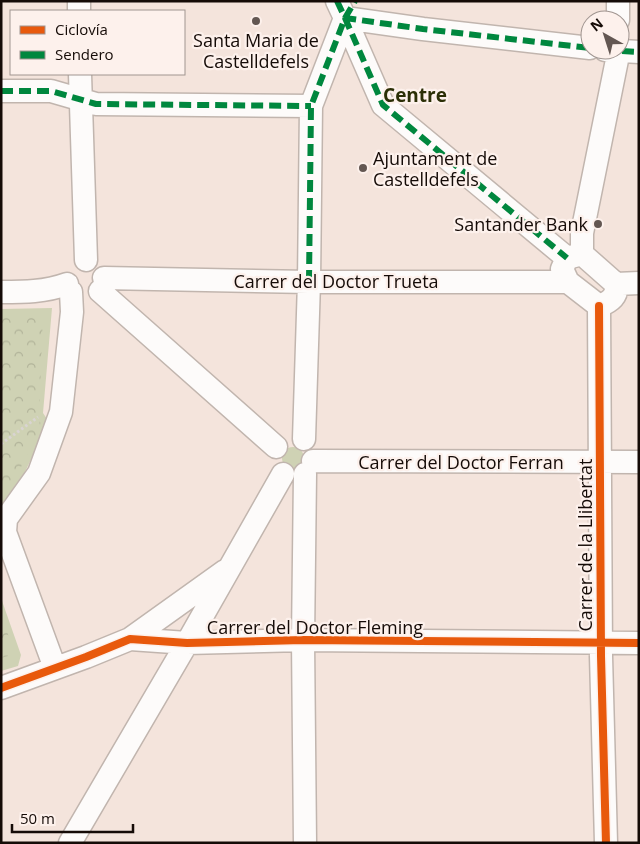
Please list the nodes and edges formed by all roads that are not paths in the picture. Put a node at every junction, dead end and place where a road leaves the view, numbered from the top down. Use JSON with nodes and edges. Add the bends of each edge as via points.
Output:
{"nodes":[{"id":1,"x":346,"y":7,"type":"edge"},
{"id":2,"x":580,"y":47,"type":"edge"},
{"id":3,"x":618,"y":60,"type":"edge"},
{"id":4,"x":80,"y":75,"type":"edge"},
{"id":5,"x":1,"y":91,"type":"edge"},
{"id":6,"x":80,"y":100,"type":"junction"},
{"id":7,"x":311,"y":106,"type":"junction"},
{"id":8,"x":574,"y":256,"type":"junction"},
{"id":9,"x":86,"y":260,"type":"junction"},
{"id":10,"x":309,"y":282,"type":"junction"},
{"id":11,"x":568,"y":282,"type":"junction"},
{"id":12,"x":639,"y":283,"type":"edge"},
{"id":13,"x":616,"y":284,"type":"junction"},
{"id":14,"x":102,"y":285,"type":"junction"},
{"id":15,"x":69,"y":288,"type":"junction"},
{"id":16,"x":1,"y":292,"type":"edge"},
{"id":17,"x":599,"y":306,"type":"junction"},
{"id":18,"x":304,"y":439,"type":"junction"},
{"id":19,"x":276,"y":447,"type":"junction"},
{"id":20,"x":600,"y":462,"type":"junction"},
{"id":21,"x":639,"y":462,"type":"edge"},
{"id":22,"x":309,"y":467,"type":"junction"},
{"id":23,"x":283,"y":474,"type":"junction"},
{"id":24,"x":229,"y":568,"type":"junction"},
{"id":25,"x":130,"y":639,"type":"junction"},
{"id":26,"x":304,"y":640,"type":"junction"},
{"id":27,"x":187,"y":643,"type":"junction"},
{"id":28,"x":601,"y":643,"type":"junction"},
{"id":29,"x":639,"y":643,"type":"edge"},
{"id":30,"x":55,"y":668,"type":"junction"},
{"id":31,"x":1,"y":688,"type":"edge"},
{"id":32,"x":70,"y":843,"type":"edge"},
{"id":33,"x":306,"y":843,"type":"edge"},
{"id":34,"x":606,"y":843,"type":"edge"}],
"edges":[{"from":1,"to":2,"type":"street","via":[[423,29]]},
{"from":1,"to":7,"type":"street"},
{"from":1,"to":8,"type":"street","via":[[383,105]]},
{"from":3,"to":8,"type":"street","via":[[582,233]]},
{"from":4,"to":6,"type":"street"},
{"from":5,"to":6,"type":"street","via":[[51,91]]},
{"from":6,"to":7,"type":"street","via":[[96,104]]},
{"from":6,"to":9,"type":"street"},
{"from":7,"to":10,"type":"street"},
{"from":8,"to":11,"type":"street","via":[[562,269]]},
{"from":8,"to":13,"type":"street"},
{"from":9,"to":14,"type":"street","via":[[102,270]]},
{"from":9,"to":15,"type":"street","via":[[70,269],[67,277]]},
{"from":10,"to":11,"type":"street","name":"Carrer del Doctor Trueta"},
{"from":10,"to":14,"type":"street","name":"Carrer del Doctor Trueta"},
{"from":10,"to":18,"type":"street"},
{"from":11,"to":17,"type":"street"},
{"from":12,"to":13,"type":"street"},
{"from":13,"to":17,"type":"street","via":[[617,291],[610,302]]},
{"from":14,"to":15,"type":"street","via":[[94,296],[84,298],[76,296]]},
{"from":14,"to":19,"type":"street"},
{"from":15,"to":16,"type":"street"},
{"from":15,"to":30,"type":"street","via":[[72,312],[61,412],[38,474],[6,519],[5,526]]},
{"from":17,"to":20,"type":"street","name":"Carrer de la Llibertat"},
{"from":18,"to":19,"type":"street","via":[[293,437]]},
{"from":18,"to":22,"type":"street","via":[[312,453]]},
{"from":19,"to":23,"type":"street","via":[[274,464]]},
{"from":20,"to":21,"type":"street","name":"Carrer del Doctor Ferran"},
{"from":20,"to":22,"type":"street","name":"Carrer del Doctor Ferran"},
{"from":20,"to":28,"type":"street","name":"Carrer de la Llibertat"},
{"from":22,"to":23,"type":"street","via":[[293,477]]},
{"from":22,"to":26,"type":"street"},
{"from":23,"to":24,"type":"street"},
{"from":24,"to":25,"type":"street"},
{"from":24,"to":27,"type":"street"},
{"from":25,"to":27,"type":"street","name":"Carrer del Doctor Fleming"},
{"from":25,"to":30,"type":"street","name":"Carrer del Doctor Fleming"},
{"from":26,"to":27,"type":"street","name":"Carrer del Doctor Fleming"},
{"from":26,"to":28,"type":"street","name":"Carrer del Doctor Fleming"},
{"from":26,"to":33,"type":"street"},
{"from":27,"to":32,"type":"street"},
{"from":28,"to":29,"type":"street","name":"Carrer del Doctor Fleming"},
{"from":28,"to":34,"type":"street","name":"Carrer de la Llibertat"},
{"from":30,"to":31,"type":"street","name":"Carrer del Doctor Fleming"}]}
